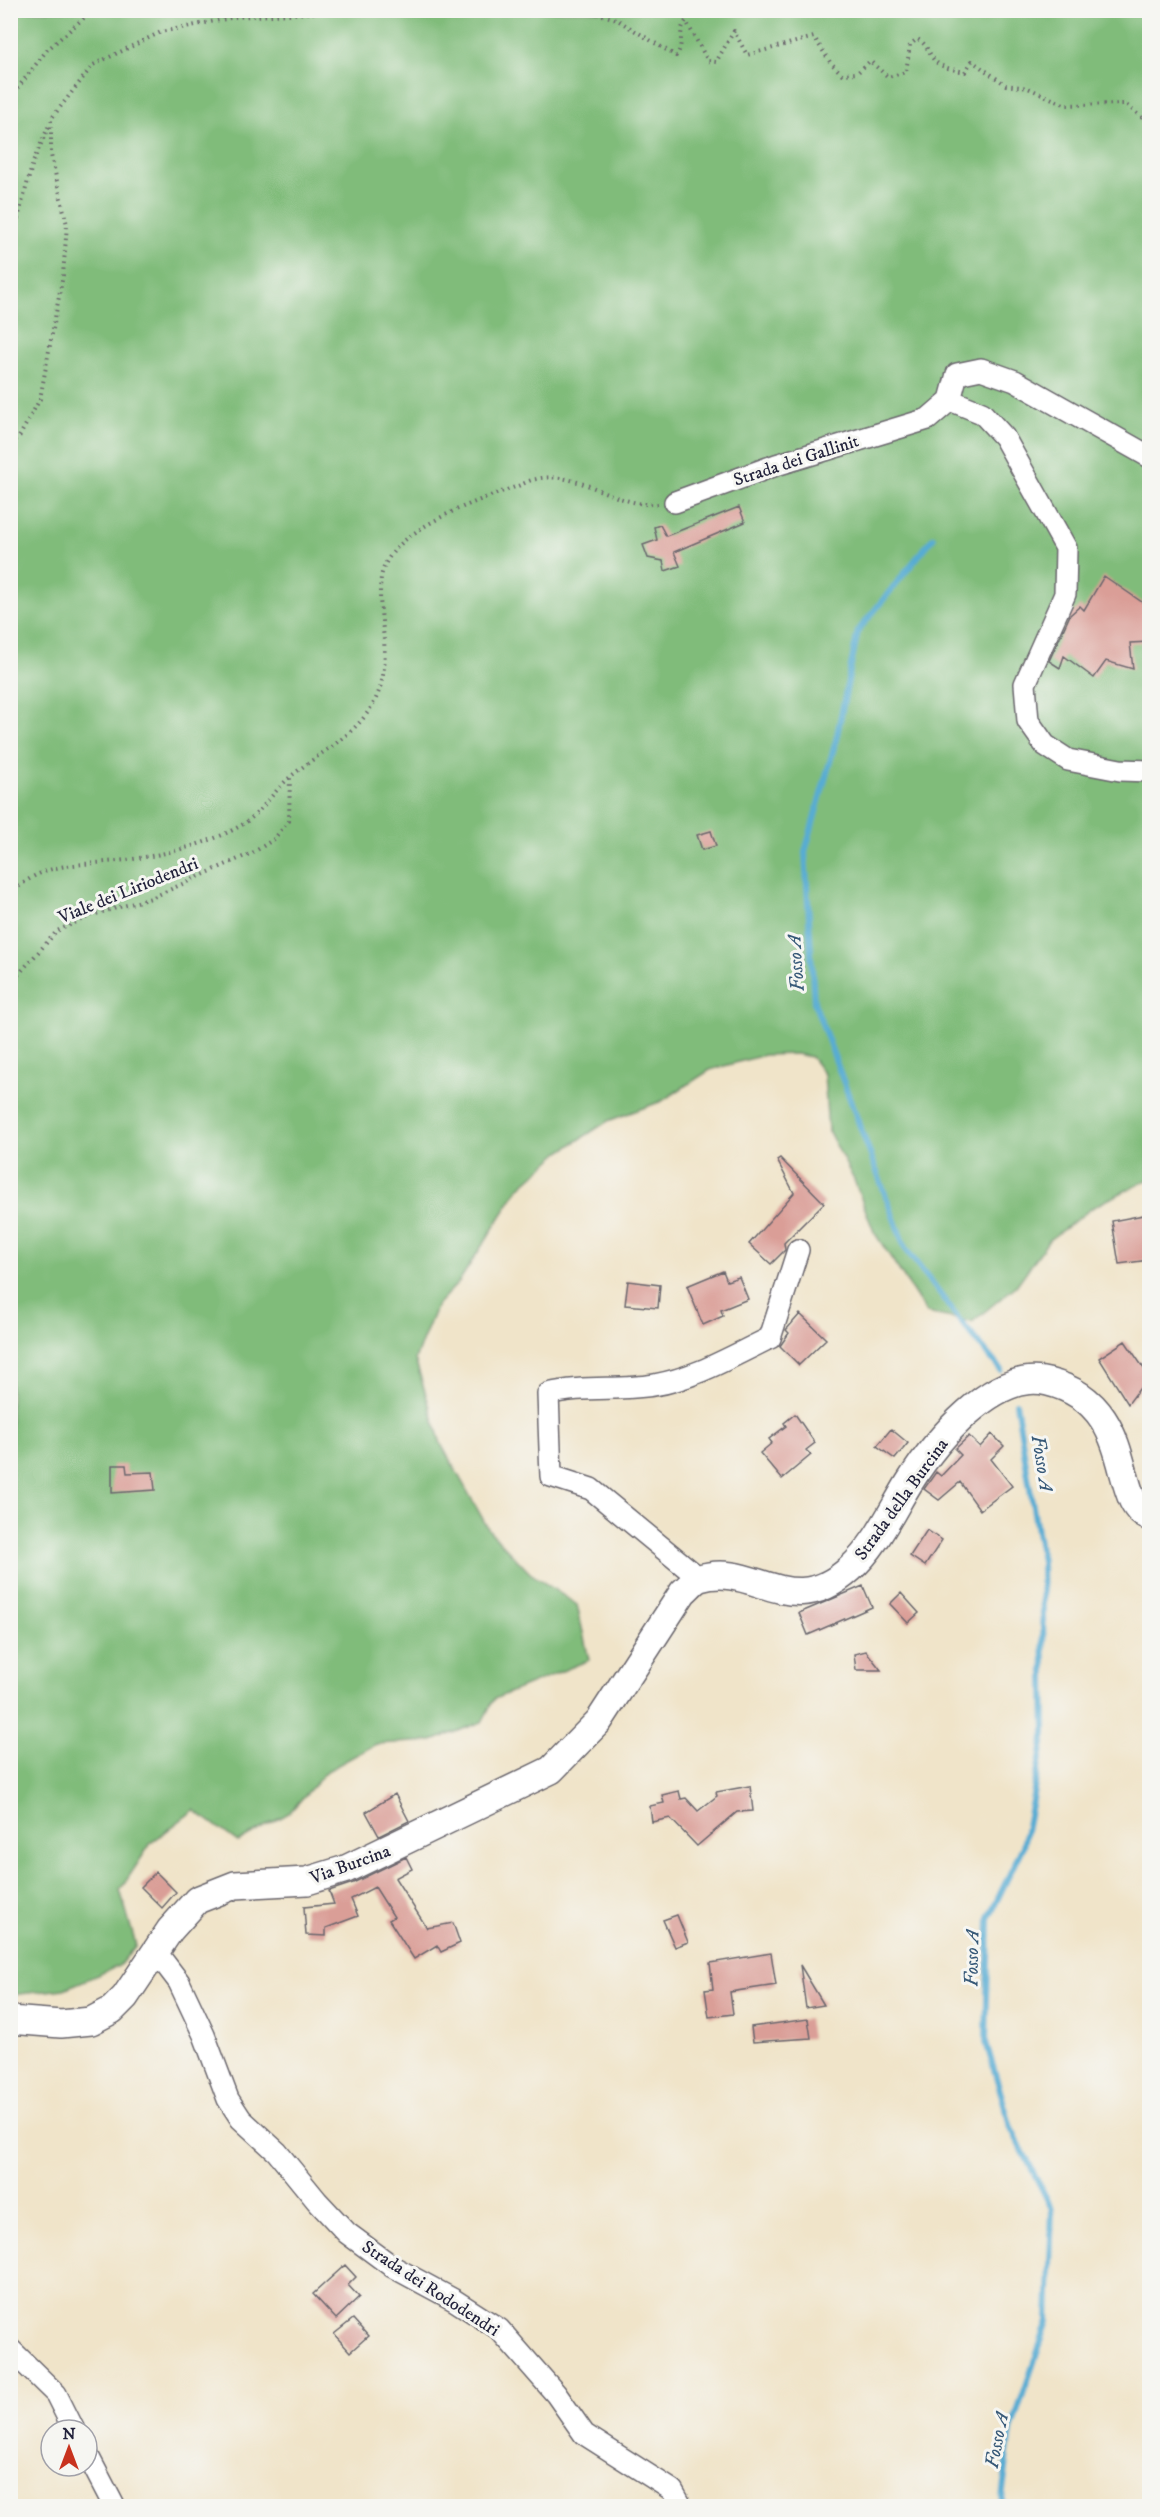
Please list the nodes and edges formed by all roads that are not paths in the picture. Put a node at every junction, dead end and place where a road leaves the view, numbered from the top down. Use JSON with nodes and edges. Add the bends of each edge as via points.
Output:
{"nodes":[{"id":1,"x":950,"y":400,"type":"junction"},
{"id":2,"x":1149,"y":458,"type":"edge"},
{"id":3,"x":675,"y":502,"type":"road end"},
{"id":4,"x":1149,"y":771,"type":"edge"},
{"id":5,"x":798,"y":1250,"type":"dead end"},
{"id":6,"x":1149,"y":1517,"type":"edge"},
{"id":7,"x":699,"y":1578,"type":"junction"},
{"id":8,"x":152,"y":1955,"type":"junction"},
{"id":9,"x":10,"y":2020,"type":"edge"},
{"id":10,"x":10,"y":2349,"type":"edge"},
{"id":11,"x":68,"y":2418,"type":"edge"},
{"id":12,"x":99,"y":2477,"type":"edge"},
{"id":13,"x":114,"y":2506,"type":"edge"},
{"id":14,"x":681,"y":2506,"type":"edge"}],
"edges":[{"from":1,"to":2,"type":"street","via":[[957,374],[981,369],[1015,381]]},
{"from":1,"to":3,"type":"street","name":"Strada dei Gallinit","via":[[928,419],[776,465]]},
{"from":1,"to":4,"type":"street","via":[[982,414],[1004,437],[1066,548],[1065,594],[1025,684],[1028,721],[1045,745],[1068,760]]},
{"from":5,"to":7,"type":"street","via":[[770,1338],[684,1379],[652,1386],[548,1394],[551,1476],[591,1489]]},
{"from":6,"to":7,"type":"street","name":"Strada della Burcina","via":[[1142,1515],[1131,1500],[1118,1446],[1108,1423],[1092,1404],[1047,1381],[1023,1381],[999,1389],[959,1420],[910,1482],[867,1550],[850,1570],[828,1584],[812,1591],[777,1591],[726,1573]]},
{"from":7,"to":8,"type":"street","name":"Via Burcina","via":[[683,1592],[599,1721],[551,1770],[346,1869],[308,1881],[235,1885],[213,1892],[183,1912]]},
{"from":8,"to":9,"type":"street","name":"Via Burcina","via":[[125,1997],[91,2021],[61,2024]]},
{"from":8,"to":14,"type":"street","name":"Strada dei Rododendri","via":[[163,1961],[180,1982],[228,2099],[241,2119],[277,2152],[347,2233],[393,2267],[499,2329],[556,2394],[584,2434],[672,2490]]},
{"from":10,"to":11,"type":"street","via":[[56,2394]]},
{"from":12,"to":13,"type":"street"}]}
